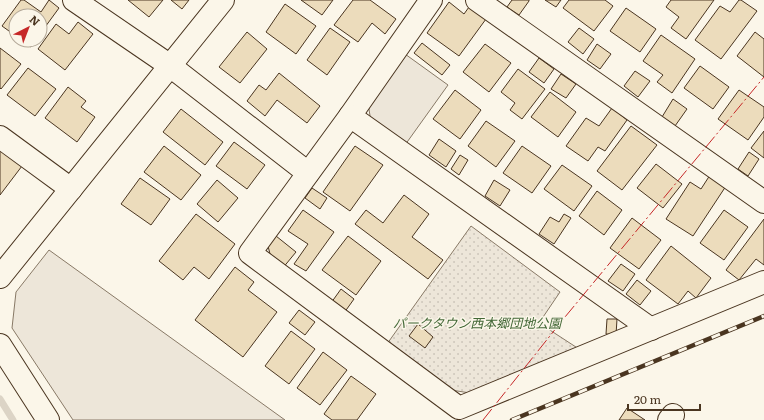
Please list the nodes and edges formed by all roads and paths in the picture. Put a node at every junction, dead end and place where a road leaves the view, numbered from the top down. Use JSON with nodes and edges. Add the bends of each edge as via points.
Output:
{"nodes":[{"id":1,"x":74,"y":0,"type":"edge"},
{"id":2,"x":223,"y":0,"type":"edge"},
{"id":3,"x":431,"y":0,"type":"edge"},
{"id":4,"x":477,"y":0,"type":"edge"},
{"id":5,"x":169,"y":65,"type":"junction"},
{"id":6,"x":350,"y":116,"type":"junction"},
{"id":7,"x":0,"y":137,"type":"edge"},
{"id":8,"x":308,"y":173,"type":"junction"},
{"id":9,"x":71,"y":189,"type":"junction"},
{"id":10,"x":764,"y":202,"type":"edge"},
{"id":11,"x":0,"y":277,"type":"edge"},
{"id":12,"x":764,"y":282,"type":"edge"},
{"id":13,"x":651,"y":330,"type":"junction"},
{"id":14,"x":0,"y":345,"type":"edge"},
{"id":15,"x":48,"y":420,"type":"edge"}],
"edges":[{"from":1,"to":5,"type":"street"},
{"from":2,"to":5,"type":"street"},
{"from":3,"to":6,"type":"street"},
{"from":4,"to":10,"type":"street"},
{"from":5,"to":8,"type":"street"},
{"from":5,"to":9,"type":"street"},
{"from":6,"to":8,"type":"street"},
{"from":6,"to":13,"type":"street"},
{"from":7,"to":9,"type":"street"},
{"from":8,"to":13,"type":"street","via":[[250,253],[459,408]]},
{"from":9,"to":11,"type":"street"},
{"from":12,"to":13,"type":"street"},
{"from":14,"to":15,"type":"street"}]}
